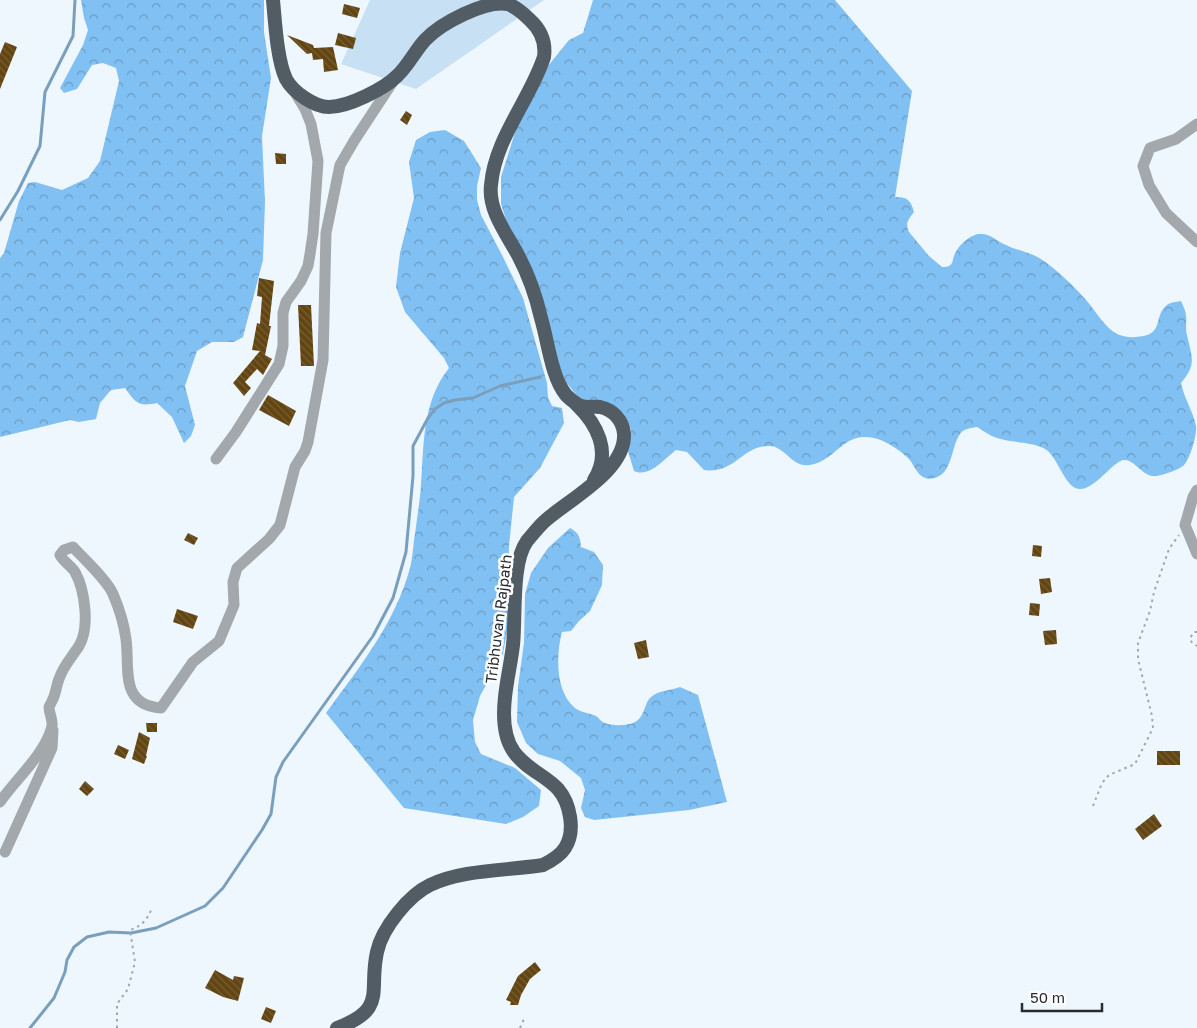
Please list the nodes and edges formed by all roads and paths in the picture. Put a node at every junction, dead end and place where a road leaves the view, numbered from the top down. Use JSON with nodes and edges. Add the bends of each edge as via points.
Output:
{"nodes":[{"id":1,"x":273,"y":0,"type":"edge"},
{"id":2,"x":501,"y":1,"type":"edge"},
{"id":3,"x":397,"y":77,"type":"junction"},
{"id":4,"x":291,"y":86,"type":"junction"},
{"id":5,"x":1197,"y":124,"type":"edge"},
{"id":6,"x":326,"y":233,"type":"junction"},
{"id":7,"x":313,"y":234,"type":"junction"},
{"id":8,"x":1197,"y":242,"type":"edge"},
{"id":9,"x":576,"y":403,"type":"junction"},
{"id":10,"x":216,"y":459,"type":"dead end"},
{"id":11,"x":590,"y":486,"type":"junction"},
{"id":12,"x":1197,"y":490,"type":"edge"},
{"id":13,"x":1185,"y":525,"type":"junction"},
{"id":14,"x":1197,"y":554,"type":"edge"},
{"id":15,"x":1197,"y":632,"type":"edge"},
{"id":16,"x":1197,"y":646,"type":"edge"},
{"id":17,"x":52,"y":726,"type":"junction"},
{"id":18,"x":0,"y":802,"type":"edge"},
{"id":19,"x":1093,"y":806,"type":"dead end"},
{"id":20,"x":5,"y":852,"type":"dead end"},
{"id":21,"x":152,"y":908,"type":"dead end"},
{"id":22,"x":524,"y":1018,"type":"dead end"},
{"id":23,"x":117,"y":1028,"type":"edge"},
{"id":24,"x":337,"y":1028,"type":"edge"},
{"id":25,"x":520,"y":1028,"type":"edge"}],
"edges":[{"from":1,"to":4,"type":"highway","via":[[281,59],[285,77]]},
{"from":2,"to":3,"type":"highway","via":[[468,9],[441,25],[425,40]]},
{"from":2,"to":9,"type":"highway","via":[[536,26],[544,40],[545,51],[495,163],[492,204],[530,282],[562,389]]},
{"from":3,"to":4,"type":"highway","via":[[366,97],[327,107],[310,101]]},
{"from":3,"to":6,"type":"street","via":[[340,165]]},
{"from":4,"to":7,"type":"street","via":[[311,124],[318,161]]},
{"from":5,"to":8,"type":"street","via":[[1176,139],[1150,148],[1143,166],[1149,185],[1166,213]]},
{"from":6,"to":7,"type":"street","via":[[320,237]]},
{"from":6,"to":17,"type":"street","via":[[323,360],[305,451],[295,467],[280,525],[269,540],[237,568],[233,582],[234,605],[219,641],[193,662],[161,708],[137,700],[128,681],[126,639],[112,592],[73,547],[64,550],[60,555],[74,570],[83,596],[84,636],[59,677],[49,707]]},
{"from":7,"to":10,"type":"street","via":[[308,266],[286,302],[283,313],[283,346],[279,364]]},
{"from":9,"to":11,"type":"highway","via":[[595,426],[600,442],[600,467]]},
{"from":9,"to":11,"type":"highway","name":"Tribhuvan Rajpath","via":[[611,412],[620,421],[623,431],[620,455]]},
{"from":11,"to":24,"type":"highway","name":"Tribhuvan Rajpath","via":[[544,521],[521,552],[504,703],[507,736],[513,751],[555,787],[566,802],[570,826],[566,846],[553,860],[543,865],[452,877],[419,892],[380,940],[374,993],[368,1009],[356,1021]]},
{"from":12,"to":13,"type":"street"},
{"from":13,"to":14,"type":"street"},
{"from":13,"to":19,"type":"path","via":[[1169,549],[1138,643],[1138,659],[1153,728],[1135,764],[1110,775],[1102,783]]},
{"from":15,"to":16,"type":"path","via":[[1190,638]]},
{"from":17,"to":18,"type":"street","via":[[33,760]]},
{"from":17,"to":20,"type":"street","via":[[52,748]]},
{"from":21,"to":23,"type":"path","via":[[140,927],[130,930],[134,962],[128,989],[117,1004]]},
{"from":22,"to":25,"type":"path"}]}
